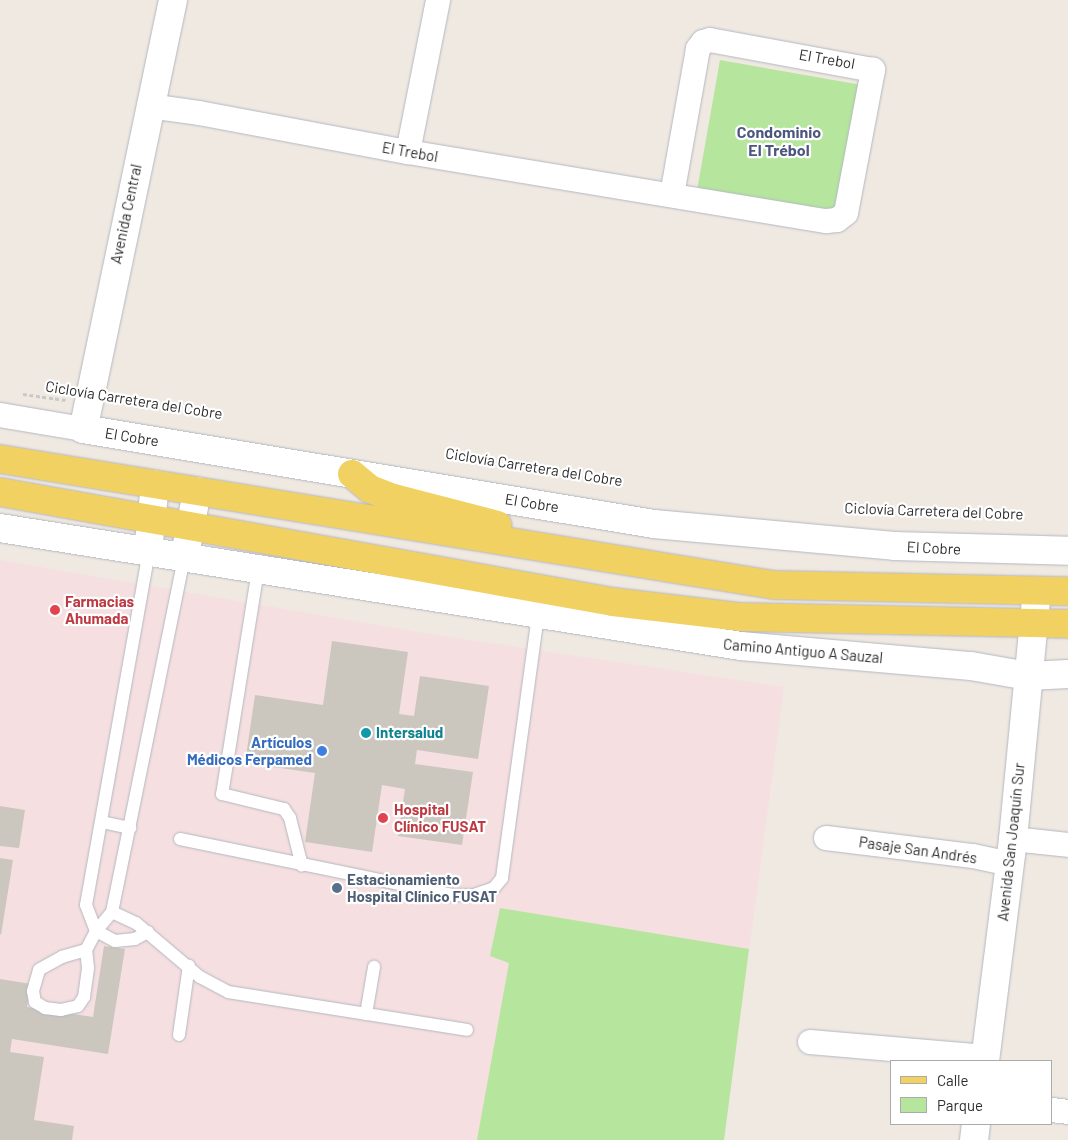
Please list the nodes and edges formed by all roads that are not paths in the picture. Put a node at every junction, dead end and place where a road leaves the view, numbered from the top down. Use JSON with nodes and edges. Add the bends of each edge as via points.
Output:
{"nodes":[{"id":1,"x":173,"y":0,"type":"edge"},
{"id":2,"x":438,"y":0,"type":"edge"},
{"id":3,"x":149,"y":106,"type":"junction"},
{"id":4,"x":408,"y":152,"type":"junction"},
{"id":5,"x":672,"y":196,"type":"junction"},
{"id":6,"x":0,"y":415,"type":"edge"},
{"id":7,"x":85,"y":416,"type":"junction"},
{"id":8,"x":0,"y":459,"type":"edge"},
{"id":9,"x":352,"y":474,"type":"junction"},
{"id":10,"x":155,"y":484,"type":"junction"},
{"id":11,"x":197,"y":491,"type":"junction"},
{"id":12,"x":0,"y":492,"type":"edge"},
{"id":13,"x":152,"y":520,"type":"junction"},
{"id":14,"x":189,"y":527,"type":"junction"},
{"id":15,"x":0,"y":528,"type":"edge"},
{"id":16,"x":148,"y":550,"type":"junction"},
{"id":17,"x":1068,"y":551,"type":"edge"},
{"id":18,"x":590,"y":556,"type":"junction"},
{"id":19,"x":184,"y":558,"type":"junction"},
{"id":20,"x":258,"y":570,"type":"junction"},
{"id":21,"x":1037,"y":591,"type":"junction"},
{"id":22,"x":1068,"y":591,"type":"edge"},
{"id":23,"x":538,"y":616,"type":"junction"},
{"id":24,"x":1035,"y":623,"type":"junction"},
{"id":25,"x":1068,"y":624,"type":"edge"},
{"id":26,"x":1068,"y":674,"type":"edge"},
{"id":27,"x":1028,"y":676,"type":"junction"},
{"id":28,"x":1068,"y":681,"type":"edge"},
{"id":29,"x":102,"y":822,"type":"junction"},
{"id":30,"x":130,"y":828,"type":"junction"},
{"id":31,"x":180,"y":838,"type":"dead end"},
{"id":32,"x":826,"y":838,"type":"dead end"},
{"id":33,"x":1068,"y":846,"type":"edge"},
{"id":34,"x":1012,"y":852,"type":"junction"},
{"id":35,"x":302,"y":866,"type":"junction"},
{"id":36,"x":112,"y":912,"type":"junction"},
{"id":37,"x":96,"y":931,"type":"junction"},
{"id":38,"x":148,"y":932,"type":"junction"},
{"id":39,"x":86,"y":950,"type":"junction"},
{"id":40,"x":189,"y":966,"type":"junction"},
{"id":41,"x":374,"y":967,"type":"dead end"},
{"id":42,"x":366,"y":1014,"type":"junction"},
{"id":43,"x":467,"y":1030,"type":"dead end"},
{"id":44,"x":179,"y":1035,"type":"dead end"},
{"id":45,"x":810,"y":1042,"type":"dead end"},
{"id":46,"x":985,"y":1059,"type":"edge"},
{"id":47,"x":1053,"y":1110,"type":"edge"},
{"id":48,"x":1068,"y":1112,"type":"edge"},
{"id":49,"x":976,"y":1125,"type":"edge"},
{"id":50,"x":974,"y":1140,"type":"edge"}],
"edges":[{"from":1,"to":3,"type":"street","name":"Avenida Central"},
{"from":2,"to":4,"type":"street"},
{"from":3,"to":4,"type":"street","name":"El Trebol"},
{"from":3,"to":7,"type":"street","name":"Avenida Central"},
{"from":4,"to":5,"type":"street","name":"El Trebol"},
{"from":5,"to":5,"type":"street","name":"El Trebol","via":[[826,222],[838,220],[846,213],[873,70],[710,40],[703,42],[698,49]]},
{"from":6,"to":7,"type":"street","name":"El Cobre"},
{"from":7,"to":9,"type":"street","name":"El Cobre"},
{"from":8,"to":10,"type":"main road"},
{"from":9,"to":17,"type":"street","name":"El Cobre","via":[[654,524],[894,546]]},
{"from":9,"to":18,"type":"main road","via":[[370,488],[394,498],[509,528]]},
{"from":10,"to":11,"type":"main road"},
{"from":10,"to":13,"type":"street"},
{"from":11,"to":14,"type":"street"},
{"from":11,"to":18,"type":"main road"},
{"from":12,"to":13,"type":"main road"},
{"from":13,"to":14,"type":"main road"},
{"from":13,"to":16,"type":"street"},
{"from":14,"to":19,"type":"street"},
{"from":14,"to":24,"type":"main road","via":[[613,602],[741,617]]},
{"from":15,"to":16,"type":"street","name":"Camino Antiguo A Sauzal"},
{"from":16,"to":19,"type":"street","name":"Camino Antiguo A Sauzal"},
{"from":16,"to":29,"type":"lane"},
{"from":18,"to":21,"type":"main road","via":[[774,585]]},
{"from":19,"to":20,"type":"street","name":"Camino Antiguo A Sauzal"},
{"from":19,"to":30,"type":"lane"},
{"from":20,"to":23,"type":"street","name":"Camino Antiguo A Sauzal"},
{"from":20,"to":35,"type":"lane","via":[[222,794],[284,808],[290,818]]},
{"from":21,"to":22,"type":"main road"},
{"from":21,"to":24,"type":"street","name":"Avenida San Joaquín Sur"},
{"from":23,"to":27,"type":"street","name":"Camino Antiguo A Sauzal","via":[[784,652],[924,661]]},
{"from":23,"to":35,"type":"lane","via":[[502,878],[494,888],[474,895],[452,895]]},
{"from":24,"to":25,"type":"main road"},
{"from":24,"to":27,"type":"street","name":"Avenida San Joaquín Sur"},
{"from":26,"to":27,"type":"street"},
{"from":27,"to":28,"type":"street","name":"Camino Antiguo A Sauzal"},
{"from":27,"to":34,"type":"street","name":"Avenida San Joaquín Sur"},
{"from":29,"to":30,"type":"lane"},
{"from":29,"to":37,"type":"lane","via":[[86,905]]},
{"from":30,"to":36,"type":"lane"},
{"from":31,"to":35,"type":"lane"},
{"from":32,"to":34,"type":"street","name":"Pasaje San Andrés","via":[[973,856]]},
{"from":33,"to":34,"type":"street","name":"Pasaje San Andrés"},
{"from":34,"to":46,"type":"street","name":"Avenida San Joaquín Sur"},
{"from":36,"to":37,"type":"lane"},
{"from":36,"to":38,"type":"lane"},
{"from":37,"to":38,"type":"lane","via":[[115,941],[135,939]]},
{"from":37,"to":39,"type":"lane"},
{"from":38,"to":40,"type":"lane"},
{"from":39,"to":39,"type":"lane","via":[[39,970],[33,991],[36,1002],[45,1008],[61,1010],[78,1006],[87,984]]},
{"from":40,"to":42,"type":"lane","via":[[210,984],[228,992]]},
{"from":40,"to":44,"type":"lane"},
{"from":41,"to":42,"type":"lane"},
{"from":42,"to":43,"type":"lane"},
{"from":45,"to":46,"type":"street"},
{"from":47,"to":48,"type":"street"},
{"from":49,"to":50,"type":"street"}]}
